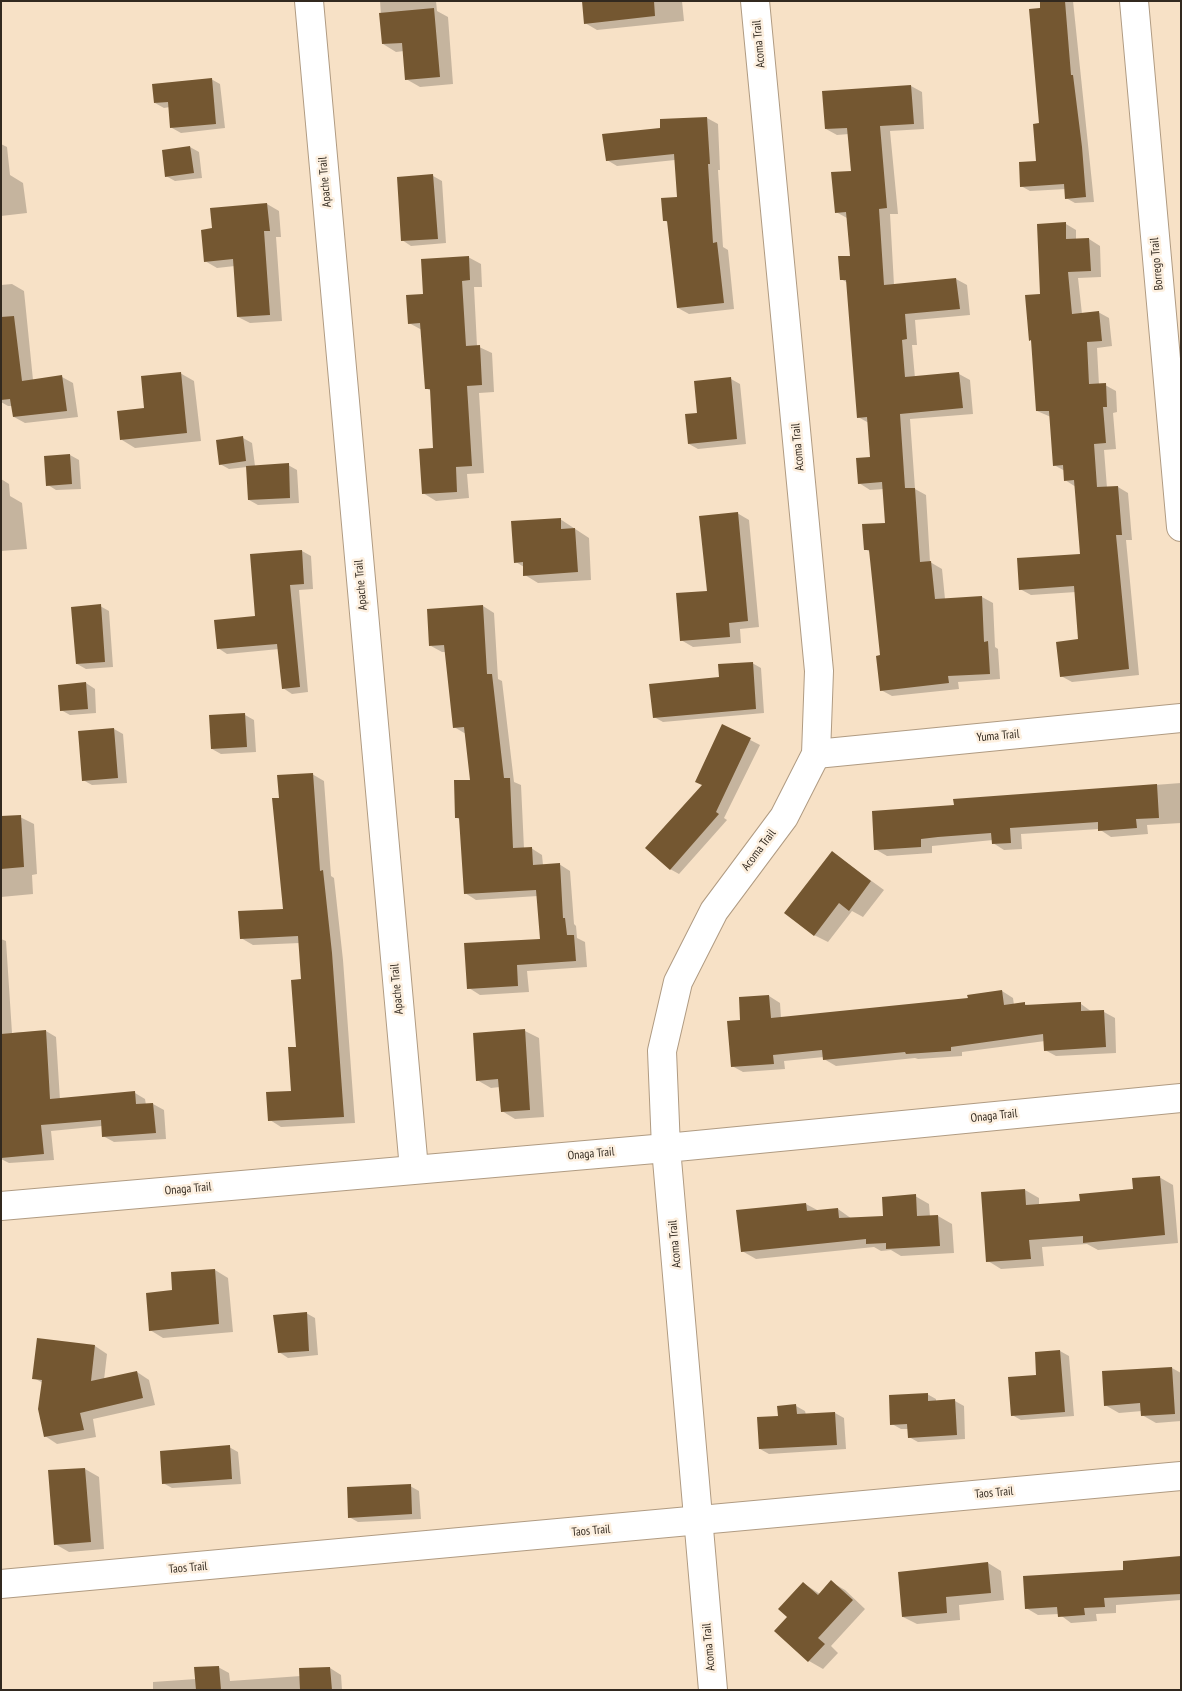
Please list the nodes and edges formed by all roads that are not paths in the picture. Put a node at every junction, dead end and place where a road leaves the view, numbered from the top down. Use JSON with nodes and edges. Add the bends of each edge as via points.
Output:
{"nodes":[{"id":1,"x":309,"y":1,"type":"edge"},
{"id":2,"x":755,"y":1,"type":"edge"},
{"id":3,"x":1134,"y":1,"type":"edge"},
{"id":4,"x":1181,"y":527,"type":"edge"},
{"id":5,"x":1181,"y":718,"type":"edge"},
{"id":6,"x":816,"y":754,"type":"junction"},
{"id":7,"x":1181,"y":1098,"type":"edge"},
{"id":8,"x":666,"y":1148,"type":"junction"},
{"id":9,"x":414,"y":1169,"type":"junction"},
{"id":10,"x":1,"y":1206,"type":"edge"},
{"id":11,"x":1181,"y":1476,"type":"edge"},
{"id":12,"x":698,"y":1521,"type":"junction"},
{"id":13,"x":1,"y":1584,"type":"edge"},
{"id":14,"x":712,"y":1690,"type":"edge"}],
"edges":[{"from":1,"to":9,"type":"street","name":"Apache Trail"},
{"from":2,"to":6,"type":"street","name":"Acoma Trail","via":[[819,671]]},
{"from":3,"to":4,"type":"street","name":"Borrego Trail"},
{"from":5,"to":6,"type":"street","name":"Yuma Trail"},
{"from":6,"to":8,"type":"street","name":"Acoma Trail","via":[[784,817],[714,911],[678,982],[662,1051]]},
{"from":7,"to":8,"type":"street","name":"Onaga Trail"},
{"from":8,"to":9,"type":"street","name":"Onaga Trail"},
{"from":8,"to":12,"type":"street","name":"Acoma Trail"},
{"from":9,"to":10,"type":"street","name":"Onaga Trail"},
{"from":11,"to":12,"type":"street","name":"Taos Trail"},
{"from":12,"to":13,"type":"street","name":"Taos Trail"},
{"from":12,"to":14,"type":"street","name":"Acoma Trail"}]}
